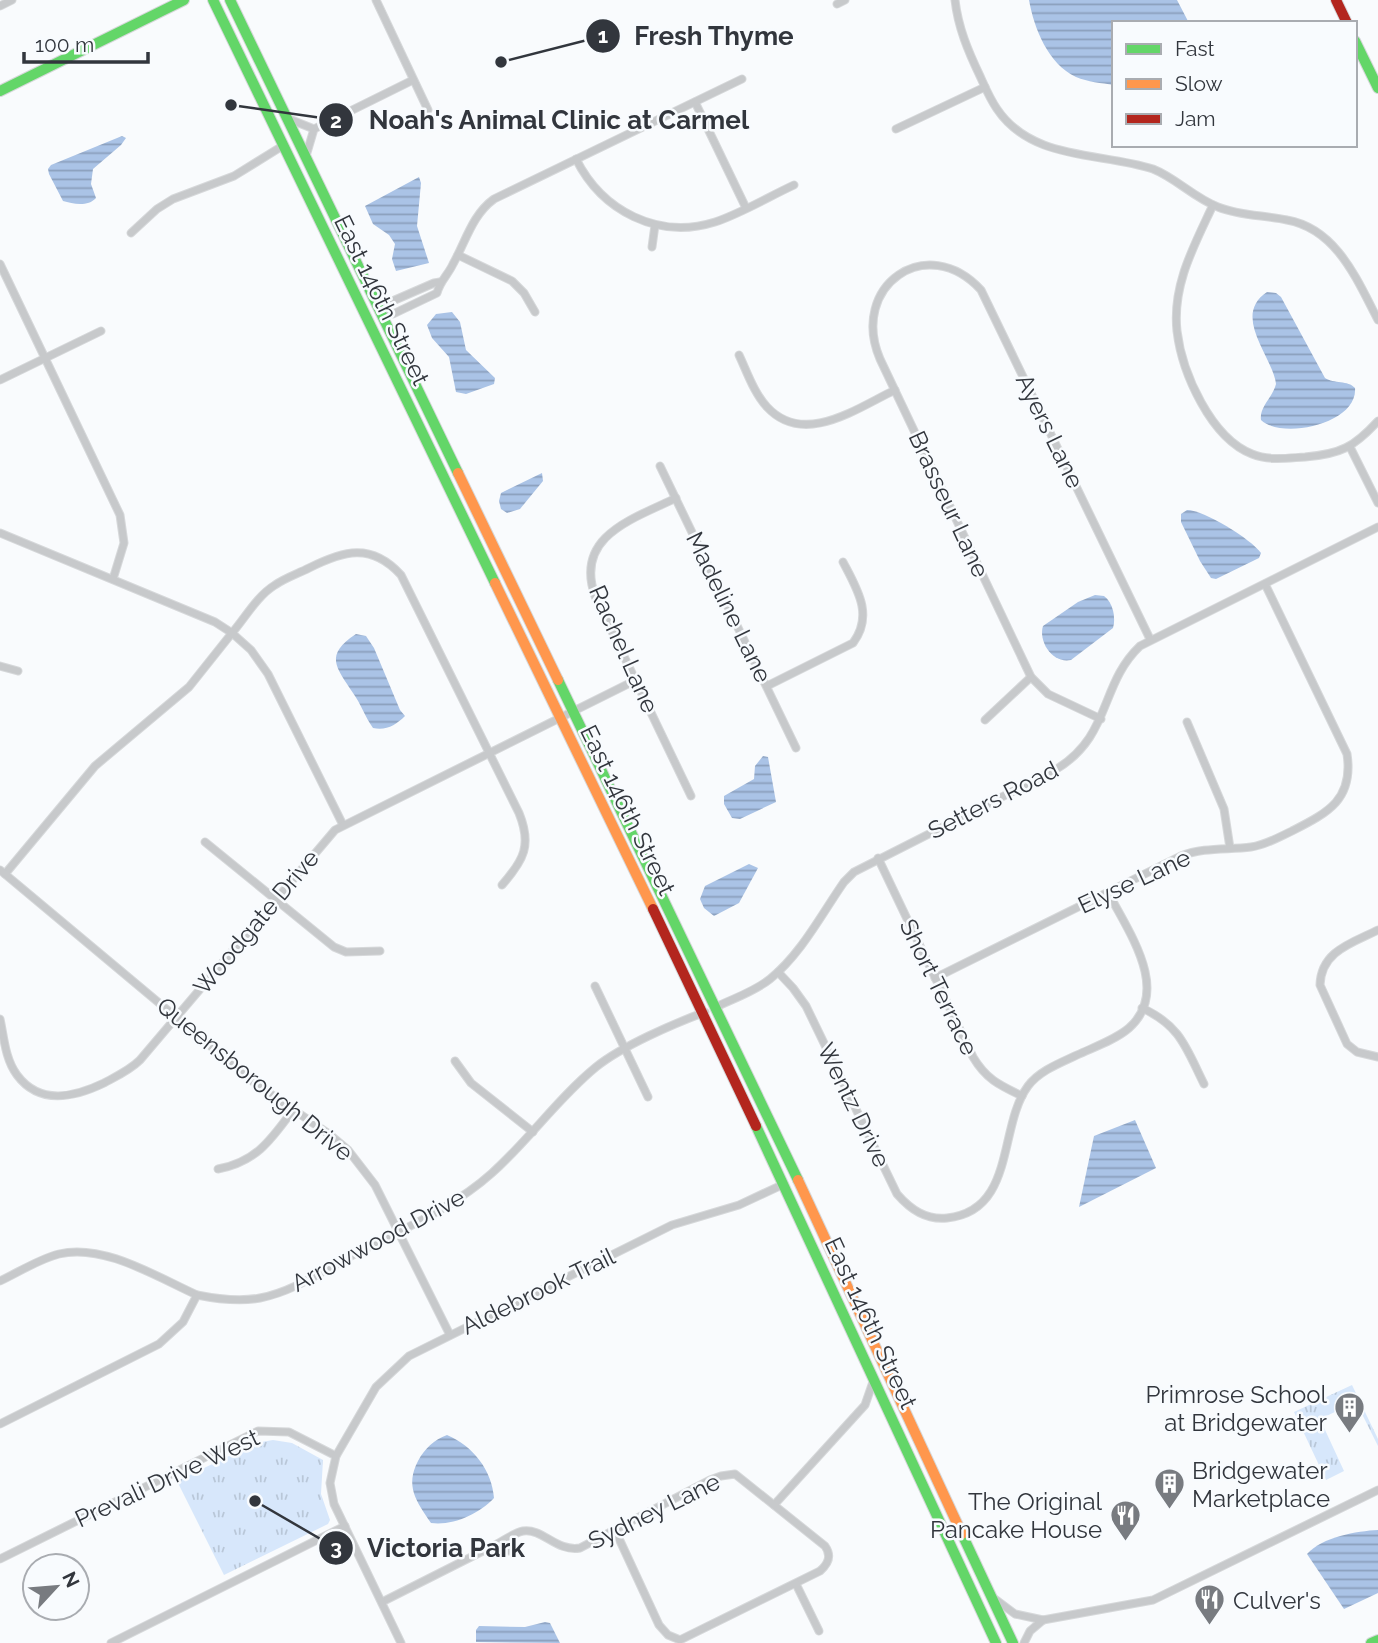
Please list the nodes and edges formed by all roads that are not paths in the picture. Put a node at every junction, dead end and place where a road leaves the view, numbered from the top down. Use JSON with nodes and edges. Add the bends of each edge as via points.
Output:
{"nodes":[{"id":1,"x":12,"y":0,"type":"edge"},
{"id":2,"x":184,"y":0,"type":"edge"},
{"id":3,"x":213,"y":0,"type":"edge"},
{"id":4,"x":230,"y":0,"type":"edge"},
{"id":5,"x":376,"y":0,"type":"edge"},
{"id":6,"x":955,"y":0,"type":"edge"},
{"id":7,"x":1336,"y":0,"type":"edge"},
{"id":8,"x":0,"y":6,"type":"edge"},
{"id":9,"x":1346,"y":21,"type":"edge"},
{"id":10,"x":1357,"y":44,"type":"edge"},
{"id":11,"x":742,"y":79,"type":"dead end"},
{"id":12,"x":413,"y":80,"type":"junction"},
{"id":13,"x":985,"y":87,"type":"junction"},
{"id":14,"x":1378,"y":88,"type":"edge"},
{"id":15,"x":0,"y":91,"type":"edge"},
{"id":16,"x":695,"y":102,"type":"junction"},
{"id":17,"x":428,"y":110,"type":"dead end"},
{"id":18,"x":288,"y":119,"type":"junction"},
{"id":19,"x":314,"y":129,"type":"junction"},
{"id":20,"x":896,"y":130,"type":"dead end"},
{"id":21,"x":284,"y":145,"type":"junction"},
{"id":22,"x":306,"y":156,"type":"junction"},
{"id":23,"x":576,"y":159,"type":"junction"},
{"id":24,"x":794,"y":185,"type":"dead end"},
{"id":25,"x":1213,"y":205,"type":"junction"},
{"id":26,"x":746,"y":208,"type":"junction"},
{"id":27,"x":655,"y":225,"type":"junction"},
{"id":28,"x":131,"y":233,"type":"dead end"},
{"id":29,"x":652,"y":247,"type":"dead end"},
{"id":30,"x":458,"y":255,"type":"junction"},
{"id":31,"x":0,"y":264,"type":"edge"},
{"id":32,"x":916,"y":267,"type":"joint"},
{"id":33,"x":384,"y":312,"type":"junction"},
{"id":34,"x":534,"y":312,"type":"dead end"},
{"id":35,"x":368,"y":319,"type":"junction"},
{"id":36,"x":1378,"y":320,"type":"edge"},
{"id":37,"x":102,"y":331,"type":"dead end"},
{"id":38,"x":739,"y":355,"type":"dead end"},
{"id":39,"x":45,"y":359,"type":"junction"},
{"id":40,"x":0,"y":380,"type":"edge"},
{"id":41,"x":895,"y":390,"type":"junction"},
{"id":42,"x":1378,"y":421,"type":"edge"},
{"id":43,"x":1350,"y":447,"type":"junction"},
{"id":44,"x":660,"y":466,"type":"dead end"},
{"id":45,"x":676,"y":498,"type":"junction"},
{"id":46,"x":1378,"y":503,"type":"edge"},
{"id":47,"x":1378,"y":527,"type":"edge"},
{"id":48,"x":0,"y":533,"type":"edge"},
{"id":49,"x":843,"y":562,"type":"dead end"},
{"id":50,"x":113,"y":579,"type":"junction"},
{"id":51,"x":1265,"y":584,"type":"junction"},
{"id":52,"x":232,"y":634,"type":"junction"},
{"id":53,"x":1150,"y":639,"type":"junction"},
{"id":54,"x":0,"y":666,"type":"edge"},
{"id":55,"x":18,"y":671,"type":"dead end"},
{"id":56,"x":1031,"y":677,"type":"junction"},
{"id":57,"x":636,"y":681,"type":"junction"},
{"id":58,"x":767,"y":686,"type":"junction"},
{"id":59,"x":565,"y":715,"type":"junction"},
{"id":60,"x":1101,"y":719,"type":"junction"},
{"id":61,"x":985,"y":720,"type":"dead end"},
{"id":62,"x":1187,"y":722,"type":"dead end"},
{"id":63,"x":796,"y":748,"type":"dead end"},
{"id":64,"x":489,"y":752,"type":"junction"},
{"id":65,"x":691,"y":796,"type":"dead end"},
{"id":66,"x":343,"y":825,"type":"junction"},
{"id":67,"x":205,"y":842,"type":"dead end"},
{"id":68,"x":1230,"y":848,"type":"junction"},
{"id":69,"x":878,"y":858,"type":"junction"},
{"id":70,"x":2,"y":872,"type":"edge"},
{"id":71,"x":502,"y":886,"type":"dead end"},
{"id":72,"x":1108,"y":892,"type":"junction"},
{"id":73,"x":275,"y":899,"type":"junction"},
{"id":74,"x":1378,"y":930,"type":"edge"},
{"id":75,"x":380,"y":951,"type":"dead end"},
{"id":76,"x":778,"y":972,"type":"junction"},
{"id":77,"x":935,"y":978,"type":"junction"},
{"id":78,"x":595,"y":986,"type":"dead end"},
{"id":79,"x":1143,"y":1008,"type":"junction"},
{"id":80,"x":709,"y":1010,"type":"junction"},
{"id":81,"x":176,"y":1018,"type":"junction"},
{"id":82,"x":0,"y":1019,"type":"edge"},
{"id":83,"x":625,"y":1049,"type":"junction"},
{"id":84,"x":1378,"y":1057,"type":"edge"},
{"id":85,"x":455,"y":1061,"type":"dead end"},
{"id":86,"x":1204,"y":1084,"type":"dead end"},
{"id":87,"x":1022,"y":1096,"type":"junction"},
{"id":88,"x":648,"y":1097,"type":"dead end"},
{"id":89,"x":293,"y":1110,"type":"junction"},
{"id":90,"x":533,"y":1132,"type":"junction"},
{"id":91,"x":218,"y":1169,"type":"dead end"},
{"id":92,"x":784,"y":1184,"type":"junction"},
{"id":93,"x":398,"y":1231,"type":"junction"},
{"id":94,"x":0,"y":1281,"type":"edge"},
{"id":95,"x":197,"y":1295,"type":"junction"},
{"id":96,"x":450,"y":1335,"type":"junction"},
{"id":97,"x":874,"y":1378,"type":"junction"},
{"id":98,"x":884,"y":1401,"type":"junction"},
{"id":99,"x":865,"y":1405,"type":"junction"},
{"id":100,"x":0,"y":1424,"type":"edge"},
{"id":101,"x":336,"y":1456,"type":"junction"},
{"id":102,"x":1378,"y":1490,"type":"edge"},
{"id":103,"x":774,"y":1505,"type":"junction"},
{"id":104,"x":345,"y":1526,"type":"junction"},
{"id":105,"x":615,"y":1530,"type":"junction"},
{"id":106,"x":493,"y":1546,"type":"junction"},
{"id":107,"x":509,"y":1551,"type":"dead end"},
{"id":108,"x":0,"y":1559,"type":"edge"},
{"id":109,"x":796,"y":1584,"type":"junction"},
{"id":110,"x":990,"y":1596,"type":"junction"},
{"id":111,"x":382,"y":1602,"type":"junction"},
{"id":112,"x":1043,"y":1620,"type":"junction"},
{"id":113,"x":818,"y":1630,"type":"dead end"},
{"id":114,"x":1378,"y":1640,"type":"edge"},
{"id":115,"x":111,"y":1643,"type":"edge"},
{"id":116,"x":401,"y":1643,"type":"edge"},
{"id":117,"x":996,"y":1643,"type":"edge"},
{"id":118,"x":1013,"y":1643,"type":"edge"},
{"id":119,"x":1024,"y":1643,"type":"edge"},
{"id":120,"x":1371,"y":1643,"type":"edge"}],
"edges":[{"from":1,"to":8,"type":"street"},
{"from":2,"to":15,"type":"main road"},
{"from":3,"to":21,"type":"main road","name":"East 146th Street"},
{"from":4,"to":18,"type":"main road","name":"East 146th Street"},
{"from":5,"to":12,"type":"street"},
{"from":6,"to":13,"type":"street","via":[[964,43]]},
{"from":7,"to":9,"type":"main road"},
{"from":10,"to":14,"type":"main road"},
{"from":11,"to":16,"type":"street"},
{"from":12,"to":17,"type":"street"},
{"from":12,"to":19,"type":"street"},
{"from":13,"to":20,"type":"street"},
{"from":13,"to":25,"type":"street","via":[[1005,120],[1021,135],[1041,145],[1153,169]]},
{"from":16,"to":23,"type":"street"},
{"from":16,"to":26,"type":"street"},
{"from":18,"to":19,"type":"street"},
{"from":18,"to":22,"type":"main road","name":"East 146th Street"},
{"from":19,"to":22,"type":"street"},
{"from":21,"to":28,"type":"street","via":[[234,176],[157,209]]},
{"from":21,"to":35,"type":"main road","name":"East 146th Street"},
{"from":22,"to":33,"type":"main road","name":"East 146th Street"},
{"from":23,"to":27,"type":"street","via":[[603,197]]},
{"from":23,"to":30,"type":"street","via":[[488,203]]},
{"from":24,"to":26,"type":"street"},
{"from":25,"to":36,"type":"street","via":[[1244,215],[1292,221],[1328,240],[1354,274]]},
{"from":25,"to":43,"type":"street","via":[[1186,261],[1177,315],[1184,362],[1213,422],[1241,449],[1264,457],[1311,456]]},
{"from":26,"to":27,"type":"street","via":[[696,226]]},
{"from":27,"to":29,"type":"street"},
{"from":30,"to":33,"type":"street","via":[[440,282],[387,303]]},
{"from":30,"to":34,"type":"street","via":[[512,281]]},
{"from":31,"to":39,"type":"street"},
{"from":32,"to":41,"type":"street","name":"Brasseur Lane","via":[[883,290],[872,319],[874,344]]},
{"from":32,"to":53,"type":"street","name":"Ayers Lane","via":[[936,265],[955,270],[981,290]]},
{"from":33,"to":35,"type":"street"},
{"from":33,"to":59,"type":"main road","name":"East 146th Street"},
{"from":35,"to":59,"type":"main road","name":"East 146th Street"},
{"from":37,"to":39,"type":"street"},
{"from":38,"to":41,"type":"street","via":[[769,410],[798,424],[830,421]]},
{"from":39,"to":40,"type":"street"},
{"from":39,"to":50,"type":"street","via":[[123,524],[124,543]]},
{"from":41,"to":56,"type":"street","name":"Brasseur Lane"},
{"from":42,"to":43,"type":"street"},
{"from":43,"to":46,"type":"street"},
{"from":44,"to":45,"type":"street","name":"Madeline Lane"},
{"from":45,"to":57,"type":"street","name":"Rachel Lane","via":[[614,529],[601,542],[592,562],[595,596]]},
{"from":45,"to":58,"type":"street","name":"Madeline Lane"},
{"from":47,"to":51,"type":"street","name":"Setters Road"},
{"from":48,"to":50,"type":"street"},
{"from":49,"to":58,"type":"street","via":[[863,607],[859,635],[853,643]]},
{"from":50,"to":52,"type":"street","via":[[215,622]]},
{"from":51,"to":53,"type":"street","name":"Setters Road"},
{"from":51,"to":68,"type":"street","name":"Elyse Lane","via":[[1344,745],[1346,784],[1337,803],[1323,815],[1270,842]]},
{"from":52,"to":64,"type":"street","via":[[274,585],[337,555],[359,553],[386,561],[401,575]]},
{"from":52,"to":66,"type":"street","via":[[268,674]]},
{"from":52,"to":70,"type":"street","via":[[189,687],[95,766]]},
{"from":53,"to":60,"type":"street","name":"Setters Road","via":[[1127,660]]},
{"from":54,"to":55,"type":"street"},
{"from":56,"to":60,"type":"street","name":"Brasseur Lane","via":[[1048,694]]},
{"from":56,"to":61,"type":"street"},
{"from":57,"to":59,"type":"street","name":"Woodgate Drive"},
{"from":57,"to":65,"type":"street","name":"Rachel Lane"},
{"from":58,"to":63,"type":"street","name":"Madeline Lane"},
{"from":59,"to":64,"type":"street","name":"Woodgate Drive"},
{"from":59,"to":80,"type":"main road","name":"East 146th Street"},
{"from":60,"to":69,"type":"street","name":"Setters Road","via":[[1090,739],[1064,764]]},
{"from":62,"to":68,"type":"street","via":[[1224,809]]},
{"from":64,"to":66,"type":"street","name":"Woodgate Drive"},
{"from":64,"to":71,"type":"street","via":[[526,835],[522,860]]},
{"from":66,"to":73,"type":"street","name":"Woodgate Drive","via":[[326,837]]},
{"from":67,"to":73,"type":"street"},
{"from":68,"to":72,"type":"street","name":"Elyse Lane","via":[[1187,854]]},
{"from":69,"to":76,"type":"street","name":"Setters Road","via":[[844,882]]},
{"from":69,"to":77,"type":"street","name":"Short Terrace"},
{"from":70,"to":81,"type":"street","name":"Queensborough Drive"},
{"from":72,"to":77,"type":"street","name":"Elyse Lane"},
{"from":72,"to":79,"type":"street","via":[[1146,972]]},
{"from":73,"to":75,"type":"street","via":[[346,953]]},
{"from":73,"to":81,"type":"street","name":"Woodgate Drive"},
{"from":74,"to":84,"type":"street","via":[[1331,954],[1320,975],[1320,985],[1347,1044],[1357,1052]]},
{"from":76,"to":80,"type":"street","name":"Setters Road","via":[[762,985]]},
{"from":76,"to":87,"type":"street","name":"Wentz Drive","via":[[799,995],[897,1194],[914,1211],[944,1219],[970,1211],[989,1195]]},
{"from":77,"to":87,"type":"street","name":"Short Terrace","via":[[979,1068],[998,1085]]},
{"from":78,"to":83,"type":"street"},
{"from":79,"to":86,"type":"street","via":[[1175,1030]]},
{"from":79,"to":87,"type":"street","via":[[1129,1028],[1038,1076]]},
{"from":80,"to":83,"type":"street","name":"Arrowwood Drive"},
{"from":80,"to":92,"type":"main road","name":"East 146th Street"},
{"from":80,"to":110,"type":"main road","name":"East 146th Street","via":[[872,1336]]},
{"from":81,"to":82,"type":"street","name":"Woodgate Drive","via":[[130,1068],[81,1094],[58,1097],[34,1090],[16,1074]]},
{"from":81,"to":89,"type":"street","name":"Queensborough Drive"},
{"from":83,"to":88,"type":"street"},
{"from":83,"to":90,"type":"street","name":"Arrowwood Drive","via":[[579,1082]]},
{"from":85,"to":90,"type":"street","via":[[471,1083]]},
{"from":89,"to":91,"type":"street","via":[[252,1156],[236,1166]]},
{"from":89,"to":93,"type":"street","name":"Queensborough Drive","via":[[329,1134],[360,1164]]},
{"from":90,"to":93,"type":"street","name":"Arrowwood Drive","via":[[466,1194]]},
{"from":92,"to":96,"type":"street","name":"Aldebrook Trail","via":[[739,1205],[672,1225]]},
{"from":92,"to":97,"type":"main road","name":"East 146th Street"},
{"from":93,"to":95,"type":"street","name":"Arrowwood Drive","via":[[278,1293],[243,1300]]},
{"from":93,"to":96,"type":"street","name":"Queensborough Drive"},
{"from":94,"to":95,"type":"street","name":"Arrowwood Drive","via":[[57,1254],[86,1251]]},
{"from":95,"to":100,"type":"street","via":[[183,1322],[159,1344]]},
{"from":96,"to":101,"type":"street","name":"Aldebrook Trail","via":[[409,1356],[388,1373]]},
{"from":97,"to":98,"type":"main road","name":"East 146th Street"},
{"from":97,"to":99,"type":"street"},
{"from":98,"to":99,"type":"street"},
{"from":98,"to":117,"type":"main road","name":"East 146th Street"},
{"from":99,"to":103,"type":"street"},
{"from":101,"to":104,"type":"street","via":[[330,1489]]},
{"from":101,"to":108,"type":"street","name":"Prevali Drive West","via":[[289,1432],[258,1431]]},
{"from":102,"to":112,"type":"street","via":[[1159,1598]]},
{"from":103,"to":105,"type":"street","name":"Sydney Lane","via":[[736,1474],[729,1474]]},
{"from":103,"to":109,"type":"street","name":"Sydney Lane","via":[[829,1552],[827,1565],[820,1572]]},
{"from":104,"to":111,"type":"street"},
{"from":104,"to":115,"type":"street"},
{"from":105,"to":106,"type":"street","name":"Sydney Lane","via":[[580,1548],[561,1547],[537,1533],[523,1531]]},
{"from":105,"to":109,"type":"street","via":[[659,1625],[680,1640]]},
{"from":106,"to":107,"type":"street"},
{"from":106,"to":111,"type":"street","name":"Sydney Lane"},
{"from":109,"to":113,"type":"street"},
{"from":110,"to":112,"type":"street","via":[[1015,1614]]},
{"from":110,"to":118,"type":"main road","name":"East 146th Street"},
{"from":111,"to":116,"type":"street"},
{"from":112,"to":119,"type":"street"},
{"from":114,"to":120,"type":"main road"}]}
